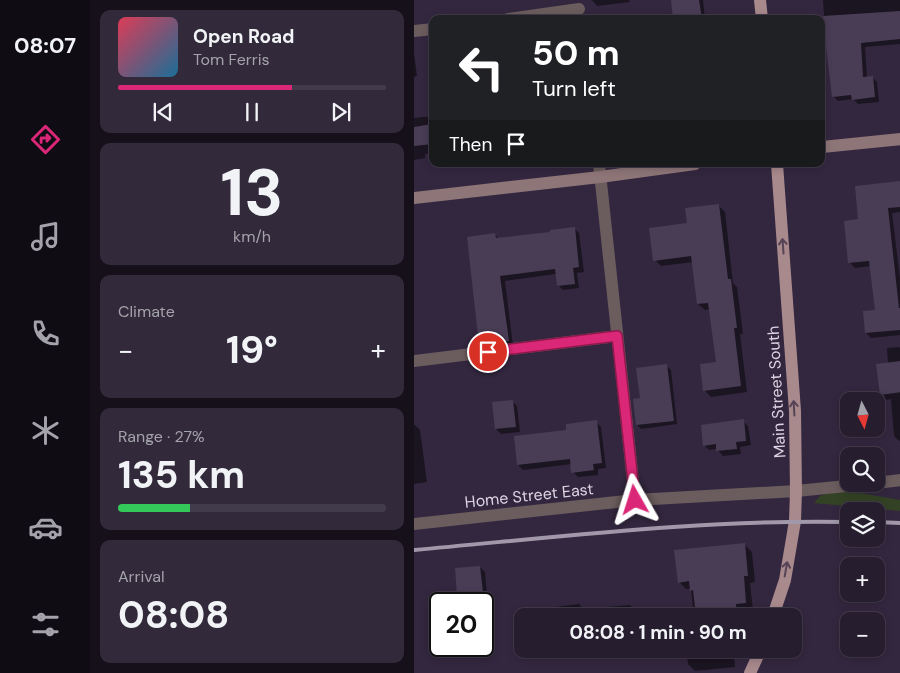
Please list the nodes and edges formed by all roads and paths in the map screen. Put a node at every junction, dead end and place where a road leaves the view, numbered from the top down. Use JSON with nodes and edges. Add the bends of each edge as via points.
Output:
{"nodes":[{"id":1,"x":760,"y":0,"type":"edge"},
{"id":2,"x":579,"y":9,"type":"edge"},
{"id":3,"x":536,"y":15,"type":"edge"},
{"id":4,"x":762,"y":15,"type":"edge"},
{"id":5,"x":429,"y":29,"type":"edge"},
{"id":6,"x":414,"y":31,"type":"edge"},
{"id":7,"x":900,"y":139,"type":"edge"},
{"id":8,"x":825,"y":147,"type":"edge"},
{"id":9,"x":599,"y":167,"type":"edge"},
{"id":10,"x":673,"y":167,"type":"edge"},
{"id":11,"x":776,"y":167,"type":"edge"},
{"id":12,"x":600,"y":177,"type":"junction"},
{"id":13,"x":414,"y":198,"type":"edge"},
{"id":14,"x":617,"y":336,"type":"junction"},
{"id":15,"x":414,"y":361,"type":"edge"},
{"id":16,"x":900,"y":480,"type":"edge"},
{"id":17,"x":885,"y":482,"type":"edge"},
{"id":18,"x":840,"y":487,"type":"edge"},
{"id":19,"x":796,"y":491,"type":"junction"},
{"id":20,"x":635,"y":500,"type":"junction"},
{"id":21,"x":414,"y":524,"type":"edge"},
{"id":22,"x":776,"y":608,"type":"edge"},
{"id":23,"x":757,"y":658,"type":"edge"},
{"id":24,"x":750,"y":673,"type":"edge"}],
"edges":[{"from":1,"to":4,"type":"main road"},
{"from":2,"to":3,"type":"street"},
{"from":5,"to":6,"type":"street"},
{"from":7,"to":8,"type":"street"},
{"from":9,"to":12,"type":"street"},
{"from":10,"to":12,"type":"street"},
{"from":19,"to":11,"type":"main road","name":"Main Street South","one_way":true,"via":[[795,411]]},
{"from":12,"to":13,"type":"street"},
{"from":12,"to":14,"type":"street"},
{"from":14,"to":15,"type":"street"},
{"from":14,"to":20,"type":"street"},
{"from":16,"to":17,"type":"street"},
{"from":18,"to":19,"type":"street","name":"Home Street East"},
{"from":19,"to":20,"type":"street","name":"Home Street East"},
{"from":22,"to":19,"type":"main road","name":"Main Street South","one_way":true,"via":[[785,580],[795,521]]},
{"from":20,"to":21,"type":"street","name":"Home Street East"},
{"from":23,"to":24,"type":"main road"}]}
